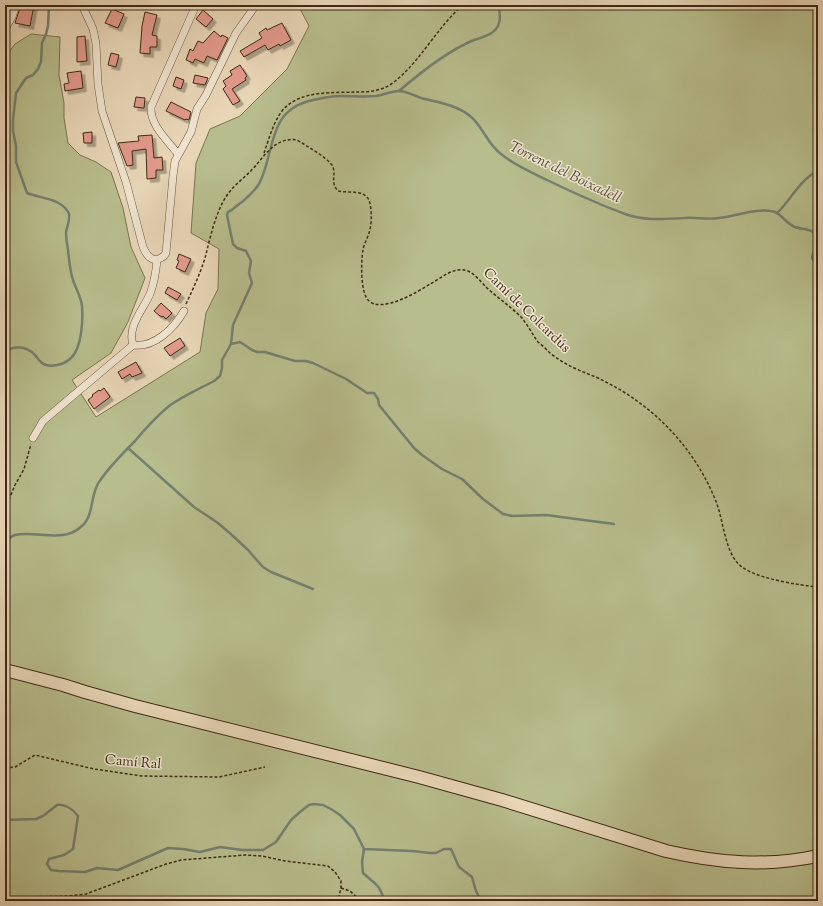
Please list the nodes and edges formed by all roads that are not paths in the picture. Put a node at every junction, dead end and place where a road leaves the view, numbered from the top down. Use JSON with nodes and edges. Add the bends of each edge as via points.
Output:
{"nodes":[{"id":1,"x":16,"y":5,"type":"edge"},
{"id":2,"x":82,"y":5,"type":"edge"},
{"id":3,"x":196,"y":5,"type":"edge"},
{"id":4,"x":256,"y":5,"type":"edge"},
{"id":5,"x":5,"y":29,"type":"edge"},
{"id":6,"x":178,"y":154,"type":"junction"},
{"id":7,"x":157,"y":260,"type":"junction"},
{"id":8,"x":184,"y":311,"type":"road end"},
{"id":9,"x":133,"y":345,"type":"junction"},
{"id":10,"x":33,"y":438,"type":"road end"},
{"id":11,"x":5,"y":670,"type":"edge"},
{"id":12,"x":63,"y":685,"type":"junction"},
{"id":13,"x":818,"y":849,"type":"edge"},
{"id":14,"x":818,"y":856,"type":"edge"}],
"edges":[{"from":1,"to":5,"type":"street"},
{"from":2,"to":7,"type":"street","via":[[93,29],[96,44],[102,111],[126,182],[143,247],[149,257]]},
{"from":3,"to":6,"type":"street","via":[[151,107],[150,115]]},
{"from":4,"to":6,"type":"street","via":[[236,33],[197,109],[191,132]]},
{"from":6,"to":7,"type":"street","via":[[173,176],[166,253]]},
{"from":7,"to":9,"type":"street","via":[[149,296],[134,324],[131,338]]},
{"from":8,"to":9,"type":"street","via":[[172,328],[161,337],[144,344]]},
{"from":9,"to":10,"type":"street","via":[[43,421]]},
{"from":11,"to":12,"type":"main road"},
{"from":12,"to":13,"type":"main road","via":[[85,687],[380,759],[693,851],[742,856],[785,855]]},
{"from":12,"to":14,"type":"main road","via":[[135,706],[419,777],[679,854],[718,862],[742,863],[786,862]]}]}
